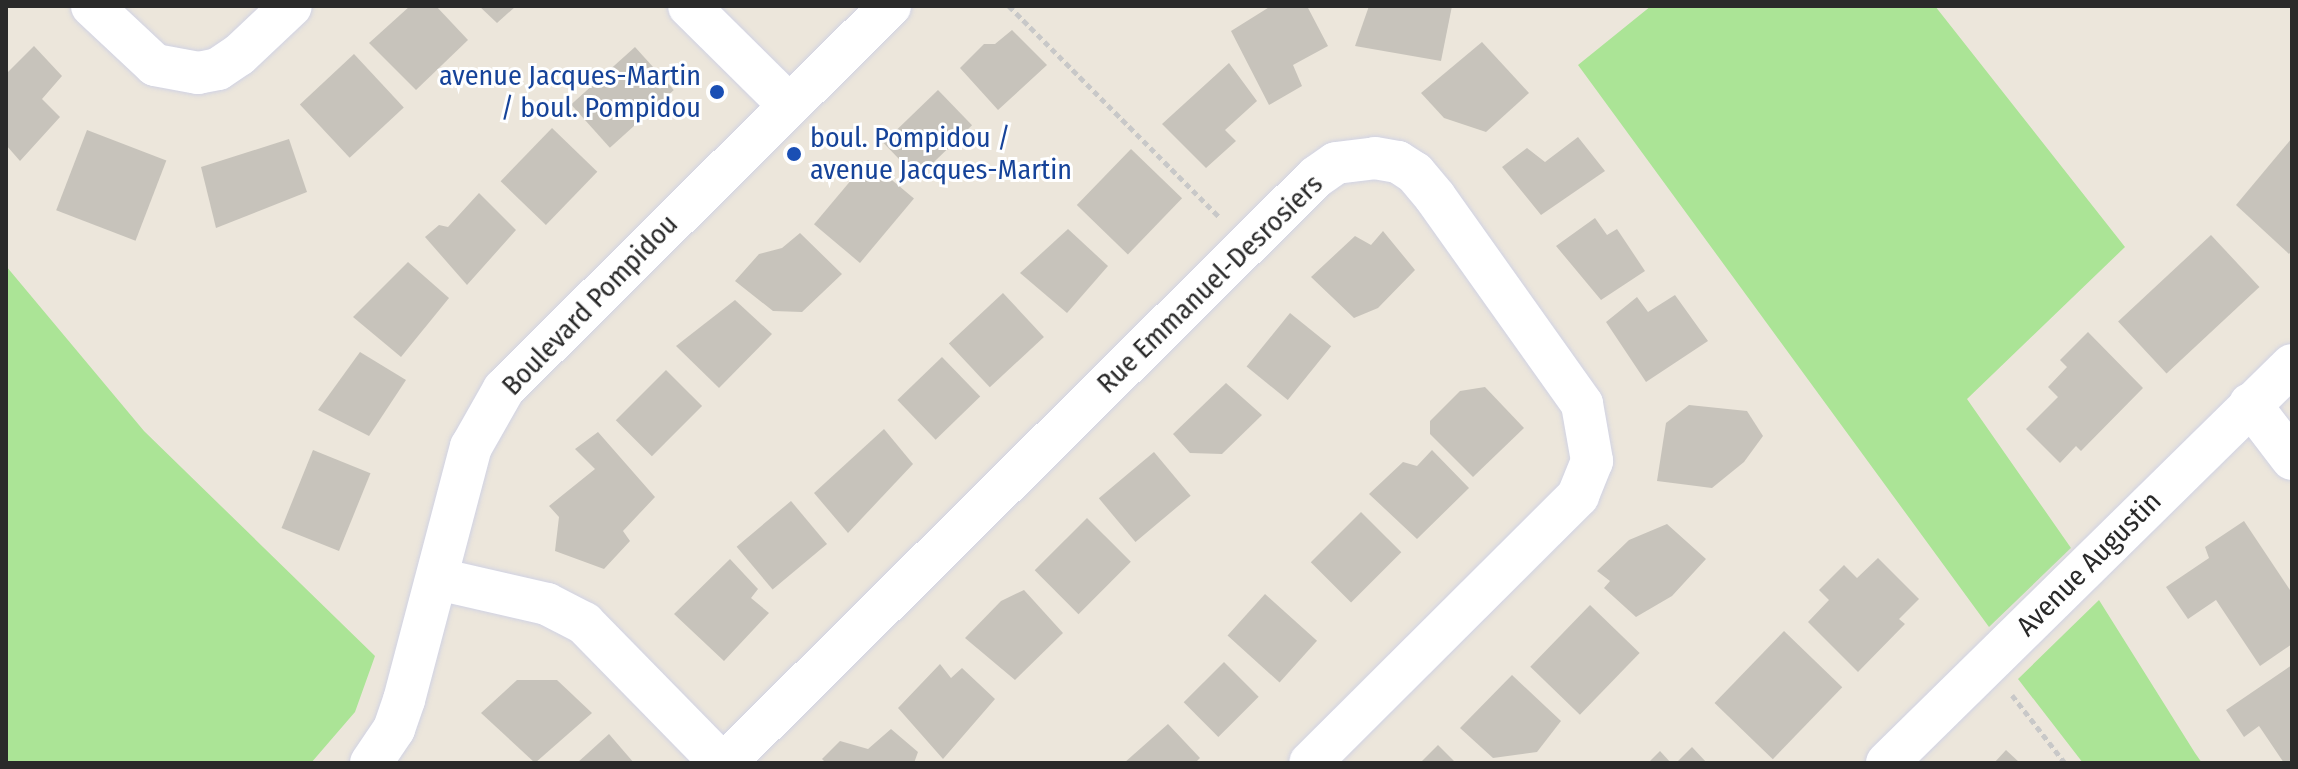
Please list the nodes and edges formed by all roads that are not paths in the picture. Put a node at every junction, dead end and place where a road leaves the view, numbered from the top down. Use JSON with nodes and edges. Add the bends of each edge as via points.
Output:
{"nodes":[{"id":1,"x":92,"y":6,"type":"edge"},
{"id":2,"x":291,"y":6,"type":"edge"},
{"id":3,"x":689,"y":6,"type":"edge"},
{"id":4,"x":890,"y":6,"type":"edge"},
{"id":5,"x":789,"y":105,"type":"junction"},
{"id":6,"x":2292,"y":365,"type":"edge"},
{"id":7,"x":2250,"y":404,"type":"junction"},
{"id":8,"x":2292,"y":459,"type":"edge"},
{"id":9,"x":438,"y":579,"type":"junction"},
{"id":10,"x":371,"y":763,"type":"edge"},
{"id":11,"x":723,"y":763,"type":"edge"},
{"id":12,"x":1310,"y":763,"type":"edge"},
{"id":13,"x":1887,"y":763,"type":"edge"}],
"edges":[{"from":1,"to":2,"type":"street","via":[[155,65],[198,73],[218,69],[239,55]]},
{"from":3,"to":5,"type":"street"},
{"from":4,"to":5,"type":"street","name":"Boulevard Pompidou"},
{"from":5,"to":9,"type":"street","name":"Boulevard Pompidou","via":[[504,389],[471,447]]},
{"from":6,"to":7,"type":"street","name":"Avenue Augustin"},
{"from":7,"to":8,"type":"street"},
{"from":7,"to":13,"type":"street","name":"Avenue Augustin"},
{"from":9,"to":10,"type":"street","name":"Boulevard Pompidou","via":[[394,729]]},
{"from":9,"to":11,"type":"street","name":"Rue Emmanuel-Desrosiers","via":[[547,604],[584,623]]},
{"from":11,"to":12,"type":"street","name":"Rue Emmanuel-Desrosiers","via":[[1316,177],[1336,163],[1375,158],[1398,162],[1415,173],[1435,197],[1582,404],[1592,461],[1578,496]]}]}
